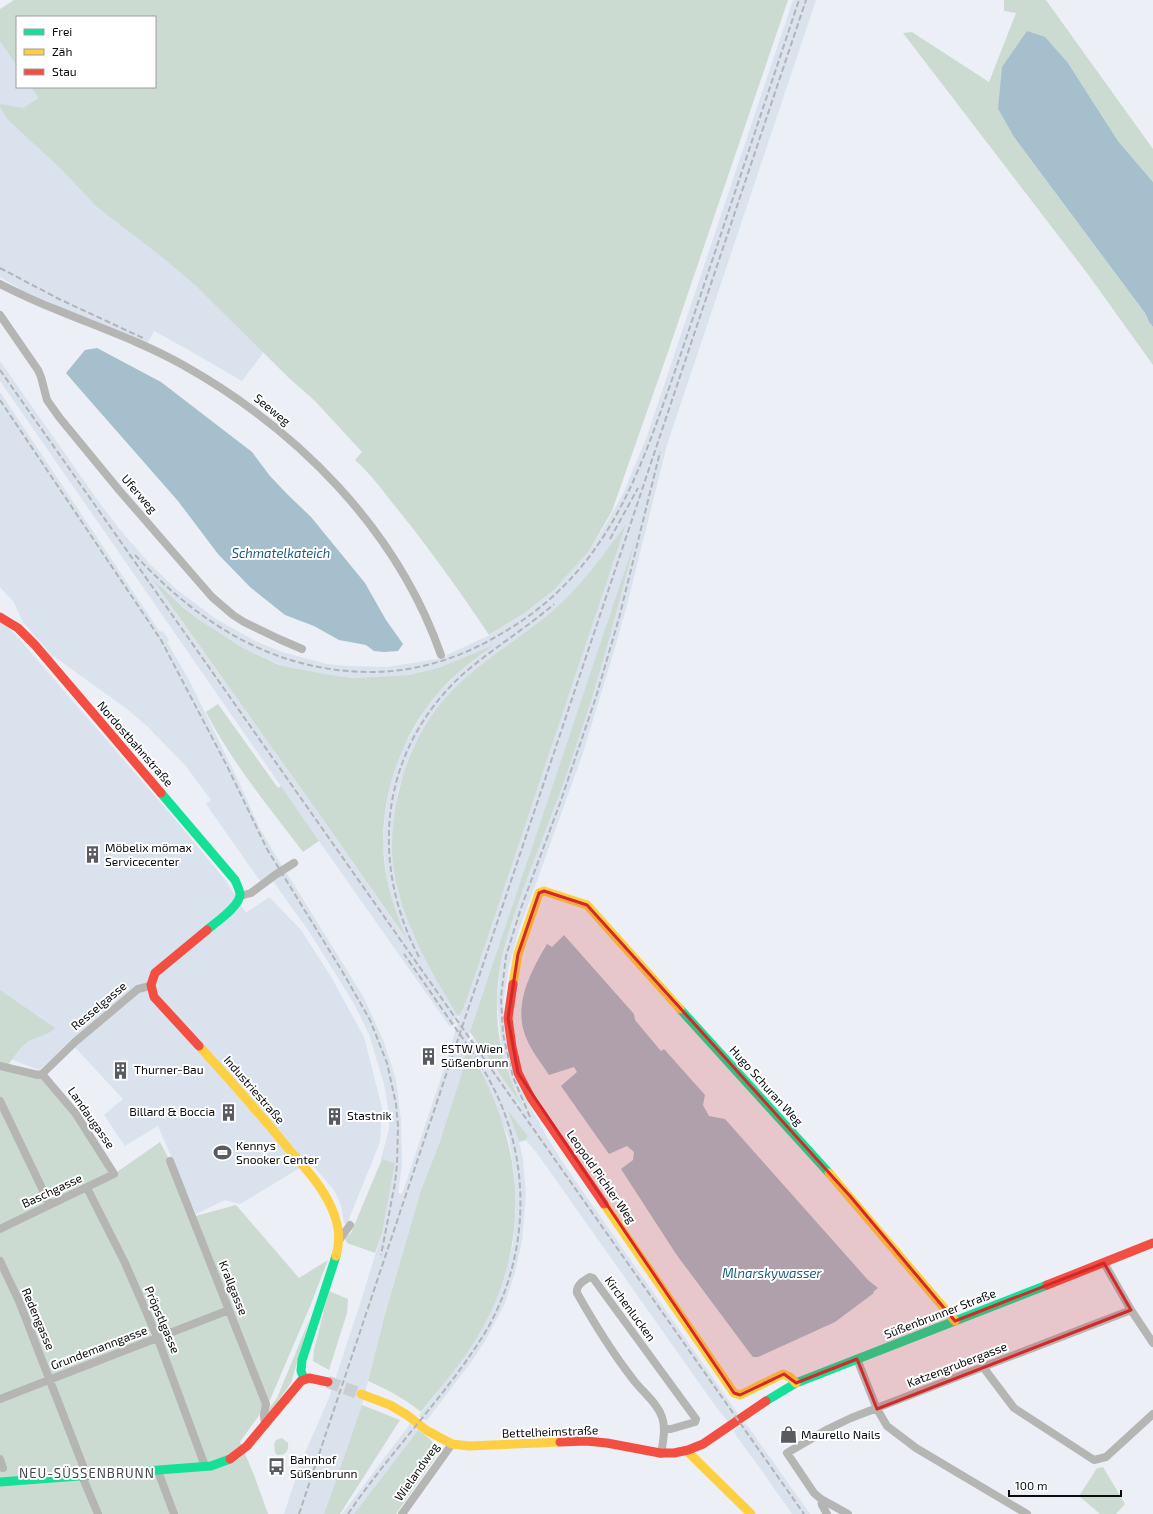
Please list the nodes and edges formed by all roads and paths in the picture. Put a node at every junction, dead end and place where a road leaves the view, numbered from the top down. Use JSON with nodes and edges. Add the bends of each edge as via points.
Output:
{"nodes":[{"id":1,"x":0,"y":284,"type":"edge"},
{"id":2,"x":0,"y":315,"type":"edge"},
{"id":3,"x":0,"y":617,"type":"edge"},
{"id":4,"x":302,"y":649,"type":"dead end"},
{"id":5,"x":441,"y":655,"type":"dead end"},
{"id":6,"x":294,"y":863,"type":"dead end"},
{"id":7,"x":544,"y":891,"type":"joint"},
{"id":8,"x":240,"y":896,"type":"junction"},
{"id":9,"x":150,"y":986,"type":"junction"},
{"id":10,"x":0,"y":1066,"type":"edge"},
{"id":11,"x":42,"y":1074,"type":"junction"},
{"id":12,"x":0,"y":1101,"type":"edge"},
{"id":13,"x":170,"y":1161,"type":"dead end"},
{"id":14,"x":114,"y":1174,"type":"joint"},
{"id":15,"x":87,"y":1188,"type":"junction"},
{"id":16,"x":50,"y":1205,"type":"junction"},
{"id":17,"x":350,"y":1225,"type":"dead end"},
{"id":18,"x":0,"y":1229,"type":"edge"},
{"id":19,"x":340,"y":1239,"type":"junction"},
{"id":20,"x":1153,"y":1243,"type":"edge"},
{"id":21,"x":0,"y":1261,"type":"edge"},
{"id":22,"x":1104,"y":1263,"type":"junction"},
{"id":23,"x":229,"y":1310,"type":"junction"},
{"id":24,"x":1132,"y":1310,"type":"junction"},
{"id":25,"x":955,"y":1321,"type":"junction"},
{"id":26,"x":158,"y":1339,"type":"junction"},
{"id":27,"x":1153,"y":1343,"type":"edge"},
{"id":28,"x":857,"y":1359,"type":"junction"},
{"id":29,"x":983,"y":1367,"type":"junction"},
{"id":30,"x":304,"y":1379,"type":"junction"},
{"id":31,"x":50,"y":1380,"type":"junction"},
{"id":32,"x":328,"y":1382,"type":"tunnel mouth"},
{"id":33,"x":796,"y":1383,"type":"junction"},
{"id":34,"x":362,"y":1394,"type":"tunnel mouth"},
{"id":35,"x":0,"y":1399,"type":"edge"},
{"id":36,"x":877,"y":1409,"type":"junction"},
{"id":37,"x":1153,"y":1414,"type":"edge"},
{"id":38,"x":741,"y":1417,"type":"joint"},
{"id":39,"x":265,"y":1425,"type":"junction"},
{"id":40,"x":664,"y":1428,"type":"junction"},
{"id":41,"x":452,"y":1444,"type":"junction"},
{"id":42,"x":687,"y":1451,"type":"junction"},
{"id":43,"x":661,"y":1454,"type":"junction"},
{"id":44,"x":0,"y":1459,"type":"edge"},
{"id":45,"x":205,"y":1466,"type":"junction"},
{"id":46,"x":3,"y":1468,"type":"dead end"},
{"id":47,"x":158,"y":1471,"type":"junction"},
{"id":48,"x":85,"y":1476,"type":"junction"},
{"id":49,"x":0,"y":1482,"type":"edge"},
{"id":50,"x":821,"y":1499,"type":"junction"},
{"id":51,"x":98,"y":1514,"type":"edge"},
{"id":52,"x":174,"y":1514,"type":"edge"},
{"id":53,"x":402,"y":1514,"type":"edge"},
{"id":54,"x":751,"y":1514,"type":"edge"},
{"id":55,"x":827,"y":1514,"type":"edge"},
{"id":56,"x":848,"y":1514,"type":"edge"},
{"id":57,"x":1027,"y":1514,"type":"edge"}],
"edges":[{"from":1,"to":5,"type":"street","name":"Seeweg","via":[[182,365],[232,395],[269,422],[340,488],[373,528],[412,590]]},
{"from":2,"to":4,"type":"street","name":"Uferweg","via":[[38,370],[49,404],[196,580],[233,615]]},
{"from":3,"to":8,"type":"street","name":"Nordostbahnstraße","via":[[18,628],[35,645],[235,880]]},
{"from":6,"to":8,"type":"street","via":[[251,893]]},
{"from":7,"to":25,"type":"street","name":"Hugo Schuran Weg","via":[[587,904],[850,1196]]},
{"from":7,"to":33,"type":"street","name":"Leopold Pichler Weg","via":[[540,893],[518,954],[508,1018],[518,1073],[540,1110],[734,1393],[740,1395],[783,1374]]},
{"from":8,"to":9,"type":"street","via":[[238,904],[232,910],[155,974]]},
{"from":9,"to":11,"type":"street","name":"Resselgasse","via":[[138,989],[75,1042]]},
{"from":9,"to":19,"type":"street","name":"Industriestraße","via":[[154,997],[234,1085],[315,1182],[334,1214]]},
{"from":10,"to":11,"type":"street"},
{"from":11,"to":14,"type":"street","name":"Landaugasse","via":[[76,1114]]},
{"from":12,"to":16,"type":"street"},
{"from":13,"to":23,"type":"street","name":"Krallgasse"},
{"from":14,"to":15,"type":"street","name":"Baschgasse"},
{"from":15,"to":16,"type":"street","name":"Baschgasse"},
{"from":15,"to":26,"type":"street","name":"Pröpstlgasse","via":[[125,1263]]},
{"from":16,"to":18,"type":"street","name":"Baschgasse"},
{"from":17,"to":19,"type":"street"},
{"from":19,"to":30,"type":"street","via":[[303,1354],[301,1367]]},
{"from":20,"to":22,"type":"street","name":"Süßenbrunner Straße"},
{"from":21,"to":31,"type":"street","name":"Redengasse","via":[[19,1301]]},
{"from":22,"to":24,"type":"street"},
{"from":22,"to":25,"type":"street","name":"Süßenbrunner Straße"},
{"from":23,"to":26,"type":"street","name":"Grundemanngasse"},
{"from":23,"to":39,"type":"street","name":"Krallgasse","via":[[266,1404]]},
{"from":24,"to":27,"type":"street"},
{"from":24,"to":29,"type":"street","name":"Katzengrubergasse"},
{"from":25,"to":28,"type":"street","name":"Süßenbrunner Straße"},
{"from":26,"to":31,"type":"street","name":"Grundemanngasse"},
{"from":26,"to":45,"type":"street","name":"Pröpstlgasse"},
{"from":28,"to":33,"type":"street","name":"Süßenbrunner Straße"},
{"from":28,"to":36,"type":"street"},
{"from":29,"to":36,"type":"street","name":"Katzengrubergasse"},
{"from":29,"to":37,"type":"street","via":[[1014,1408],[1094,1460],[1106,1458]]},
{"from":30,"to":32,"type":"street"},
{"from":30,"to":39,"type":"street"},
{"from":31,"to":35,"type":"street","name":"Grundemanngasse"},
{"from":31,"to":48,"type":"street","name":"Redengasse"},
{"from":33,"to":38,"type":"street","name":"Süßenbrunner Straße"},
{"from":34,"to":41,"type":"street","name":"Bettelheimstraße","via":[[390,1405]]},
{"from":36,"to":50,"type":"street","name":"Katzengrubergasse","via":[[828,1429],[787,1453],[807,1485]]},
{"from":36,"to":57,"type":"street","via":[[887,1426],[916,1448]]},
{"from":38,"to":42,"type":"street","name":"Bettelheimstraße","via":[[703,1444]]},
{"from":39,"to":45,"type":"street","via":[[238,1454],[222,1463]]},
{"from":40,"to":40,"type":"street","name":"Kirchenlucken","via":[[671,1429],[695,1422],[696,1419],[590,1277],[579,1285],[577,1293],[617,1358],[658,1409]]},
{"from":40,"to":43,"type":"street","name":"Kirchenlucken"},
{"from":41,"to":43,"type":"street","name":"Bettelheimstraße","via":[[470,1446],[592,1441]]},
{"from":41,"to":53,"type":"street","name":"Wielandweg"},
{"from":42,"to":43,"type":"street","name":"Bettelheimstraße"},
{"from":42,"to":54,"type":"street"},
{"from":44,"to":46,"type":"street"},
{"from":45,"to":47,"type":"street"},
{"from":47,"to":48,"type":"street"},
{"from":47,"to":52,"type":"street"},
{"from":48,"to":49,"type":"street"},
{"from":48,"to":51,"type":"street","name":"Redengasse"},
{"from":50,"to":55,"type":"street"},
{"from":50,"to":56,"type":"street"}]}
